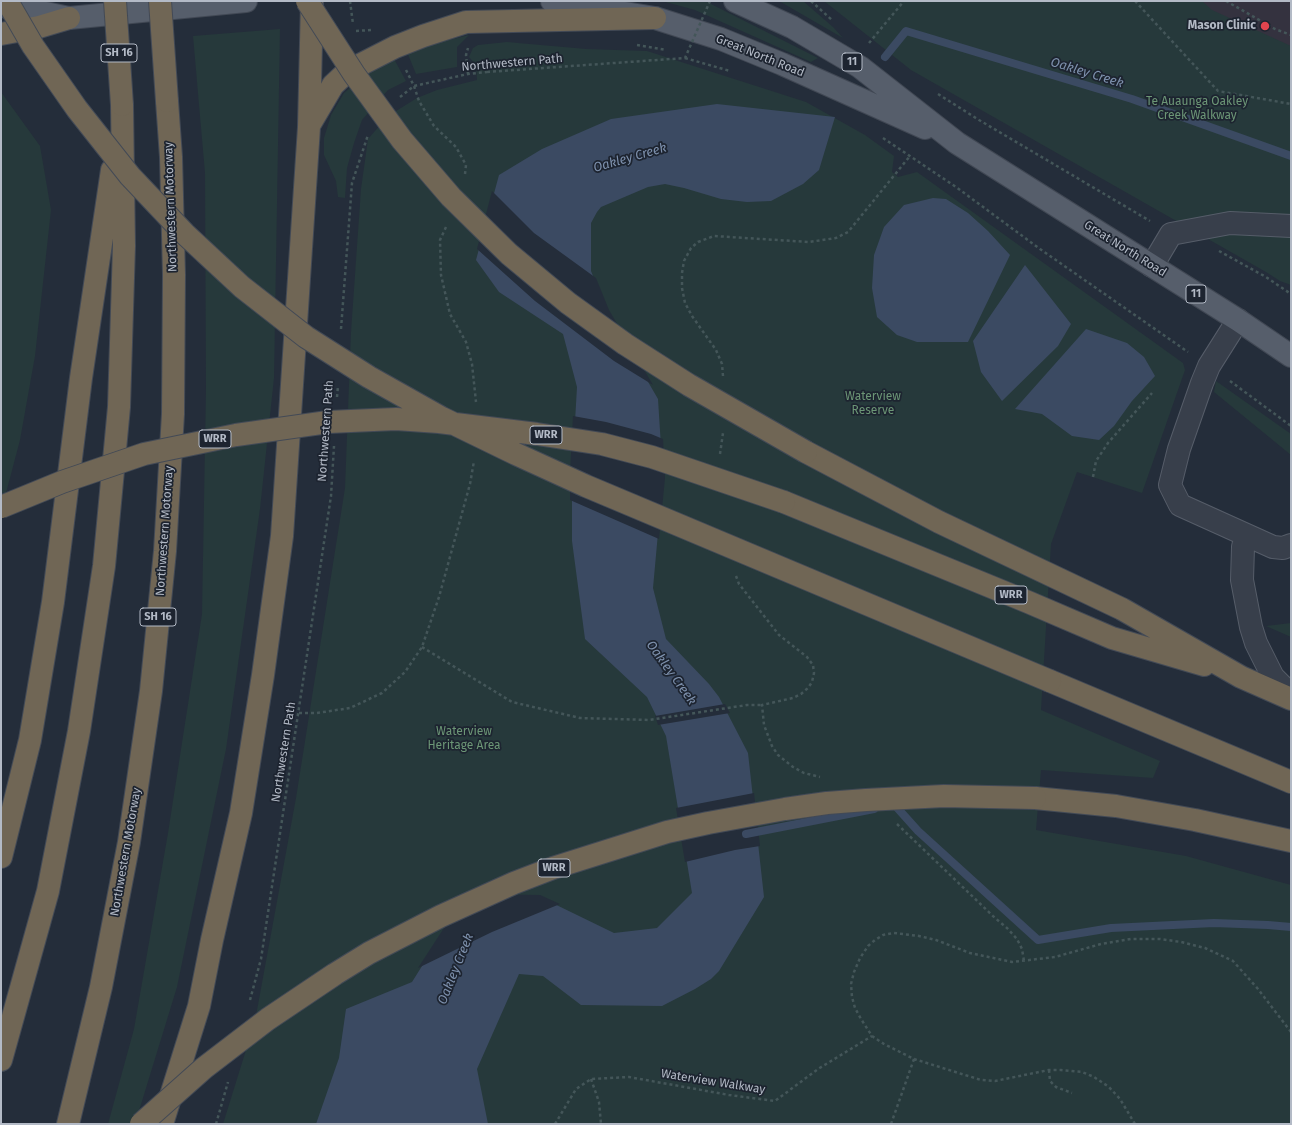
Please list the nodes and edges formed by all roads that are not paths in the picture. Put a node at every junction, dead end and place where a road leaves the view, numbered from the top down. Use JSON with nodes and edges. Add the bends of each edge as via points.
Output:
{"nodes":[{"id":1,"x":7,"y":1,"type":"edge"},
{"id":2,"x":115,"y":1,"type":"edge"},
{"id":3,"x":160,"y":1,"type":"edge"},
{"id":4,"x":246,"y":1,"type":"edge"},
{"id":5,"x":307,"y":1,"type":"edge"},
{"id":6,"x":312,"y":1,"type":"edge"},
{"id":7,"x":552,"y":1,"type":"edge"},
{"id":8,"x":734,"y":1,"type":"edge"},
{"id":9,"x":1,"y":6,"type":"edge"},
{"id":10,"x":69,"y":18,"type":"junction"},
{"id":11,"x":655,"y":18,"type":"junction"},
{"id":12,"x":1,"y":34,"type":"edge"},
{"id":13,"x":122,"y":105,"type":"junction"},
{"id":14,"x":309,"y":127,"type":"junction"},
{"id":15,"x":958,"y":143,"type":"junction"},
{"id":16,"x":1291,"y":226,"type":"edge"},
{"id":17,"x":1152,"y":266,"type":"junction"},
{"id":18,"x":1238,"y":320,"type":"junction"},
{"id":19,"x":1291,"y":356,"type":"edge"},
{"id":20,"x":1,"y":507,"type":"edge"},
{"id":21,"x":1246,"y":535,"type":"junction"},
{"id":22,"x":1291,"y":545,"type":"edge"},
{"id":23,"x":1242,"y":677,"type":"junction"},
{"id":24,"x":1291,"y":695,"type":"edge"},
{"id":25,"x":1291,"y":699,"type":"edge"},
{"id":26,"x":1291,"y":782,"type":"edge"},
{"id":27,"x":1291,"y":841,"type":"edge"},
{"id":28,"x":1,"y":857,"type":"edge"},
{"id":29,"x":1,"y":1060,"type":"edge"},
{"id":30,"x":68,"y":1124,"type":"edge"},
{"id":31,"x":142,"y":1124,"type":"edge"},
{"id":32,"x":162,"y":1124,"type":"edge"}],
"edges":[{"from":1,"to":26,"type":"highway","bridge":true,"via":[[33,46],[77,109],[130,176],[185,234],[242,287],[306,337],[369,377],[442,418],[586,486]]},
{"from":2,"to":13,"type":"highway","number":"SH 16","bridge":true},
{"from":3,"to":30,"type":"highway","name":"Northwestern Motorway","number":"SH 16","bridge":true,"via":[[171,157],[174,275],[173,414],[164,551],[151,691],[129,842],[101,987]]},
{"from":4,"to":10,"type":"main road"},
{"from":5,"to":23,"type":"highway","bridge":true,"via":[[354,74],[402,140],[451,197],[509,254],[568,303],[689,385],[806,452],[939,522],[1122,609]]},
{"from":6,"to":14,"type":"highway"},
{"from":7,"to":11,"type":"main road","name":"Great North Road","number":"11"},
{"from":8,"to":15,"type":"main road","name":"Great North Road","number":"11","via":[[792,27],[860,67]]},
{"from":9,"to":10,"type":"main road"},
{"from":10,"to":12,"type":"highway"},
{"from":11,"to":14,"type":"highway","via":[[466,22],[402,45],[348,71],[333,85]]},
{"from":11,"to":15,"type":"main road","name":"Great North Road","number":"11","via":[[734,44]]},
{"from":13,"to":28,"type":"highway","via":[[81,378],[53,602],[30,740]]},
{"from":13,"to":29,"type":"highway","number":"SH 16","via":[[124,246],[119,407],[104,566],[79,730],[48,891]]},
{"from":14,"to":32,"type":"highway","via":[[282,536],[263,674],[241,813],[199,1006]]},
{"from":15,"to":17,"type":"main road","name":"Great North Road","number":"11"},
{"from":16,"to":17,"type":"lane","via":[[1230,223],[1171,234]]},
{"from":17,"to":18,"type":"main road","name":"Great North Road","number":"11"},
{"from":18,"to":19,"type":"main road","name":"Great North Road","number":"11"},
{"from":18,"to":21,"type":"lane","via":[[1209,366],[1179,449],[1170,485],[1180,506]]},
{"from":20,"to":23,"type":"highway","number":"WRR","bridge":true,"via":[[62,482],[144,454],[236,435],[313,424],[396,419],[537,434],[602,444],[652,457],[784,502],[1112,638]]},
{"from":21,"to":22,"type":"lane","via":[[1273,547],[1283,548]]},
{"from":21,"to":24,"type":"lane","via":[[1242,580],[1251,627],[1273,677]]},
{"from":23,"to":25,"type":"highway","number":"WRR"},
{"from":27,"to":31,"type":"highway","number":"WRR","bridge":true,"via":[[1116,806],[1035,798],[944,796],[858,801],[785,809],[667,832],[514,883],[441,916],[370,953],[268,1019],[204,1068]]}]}
